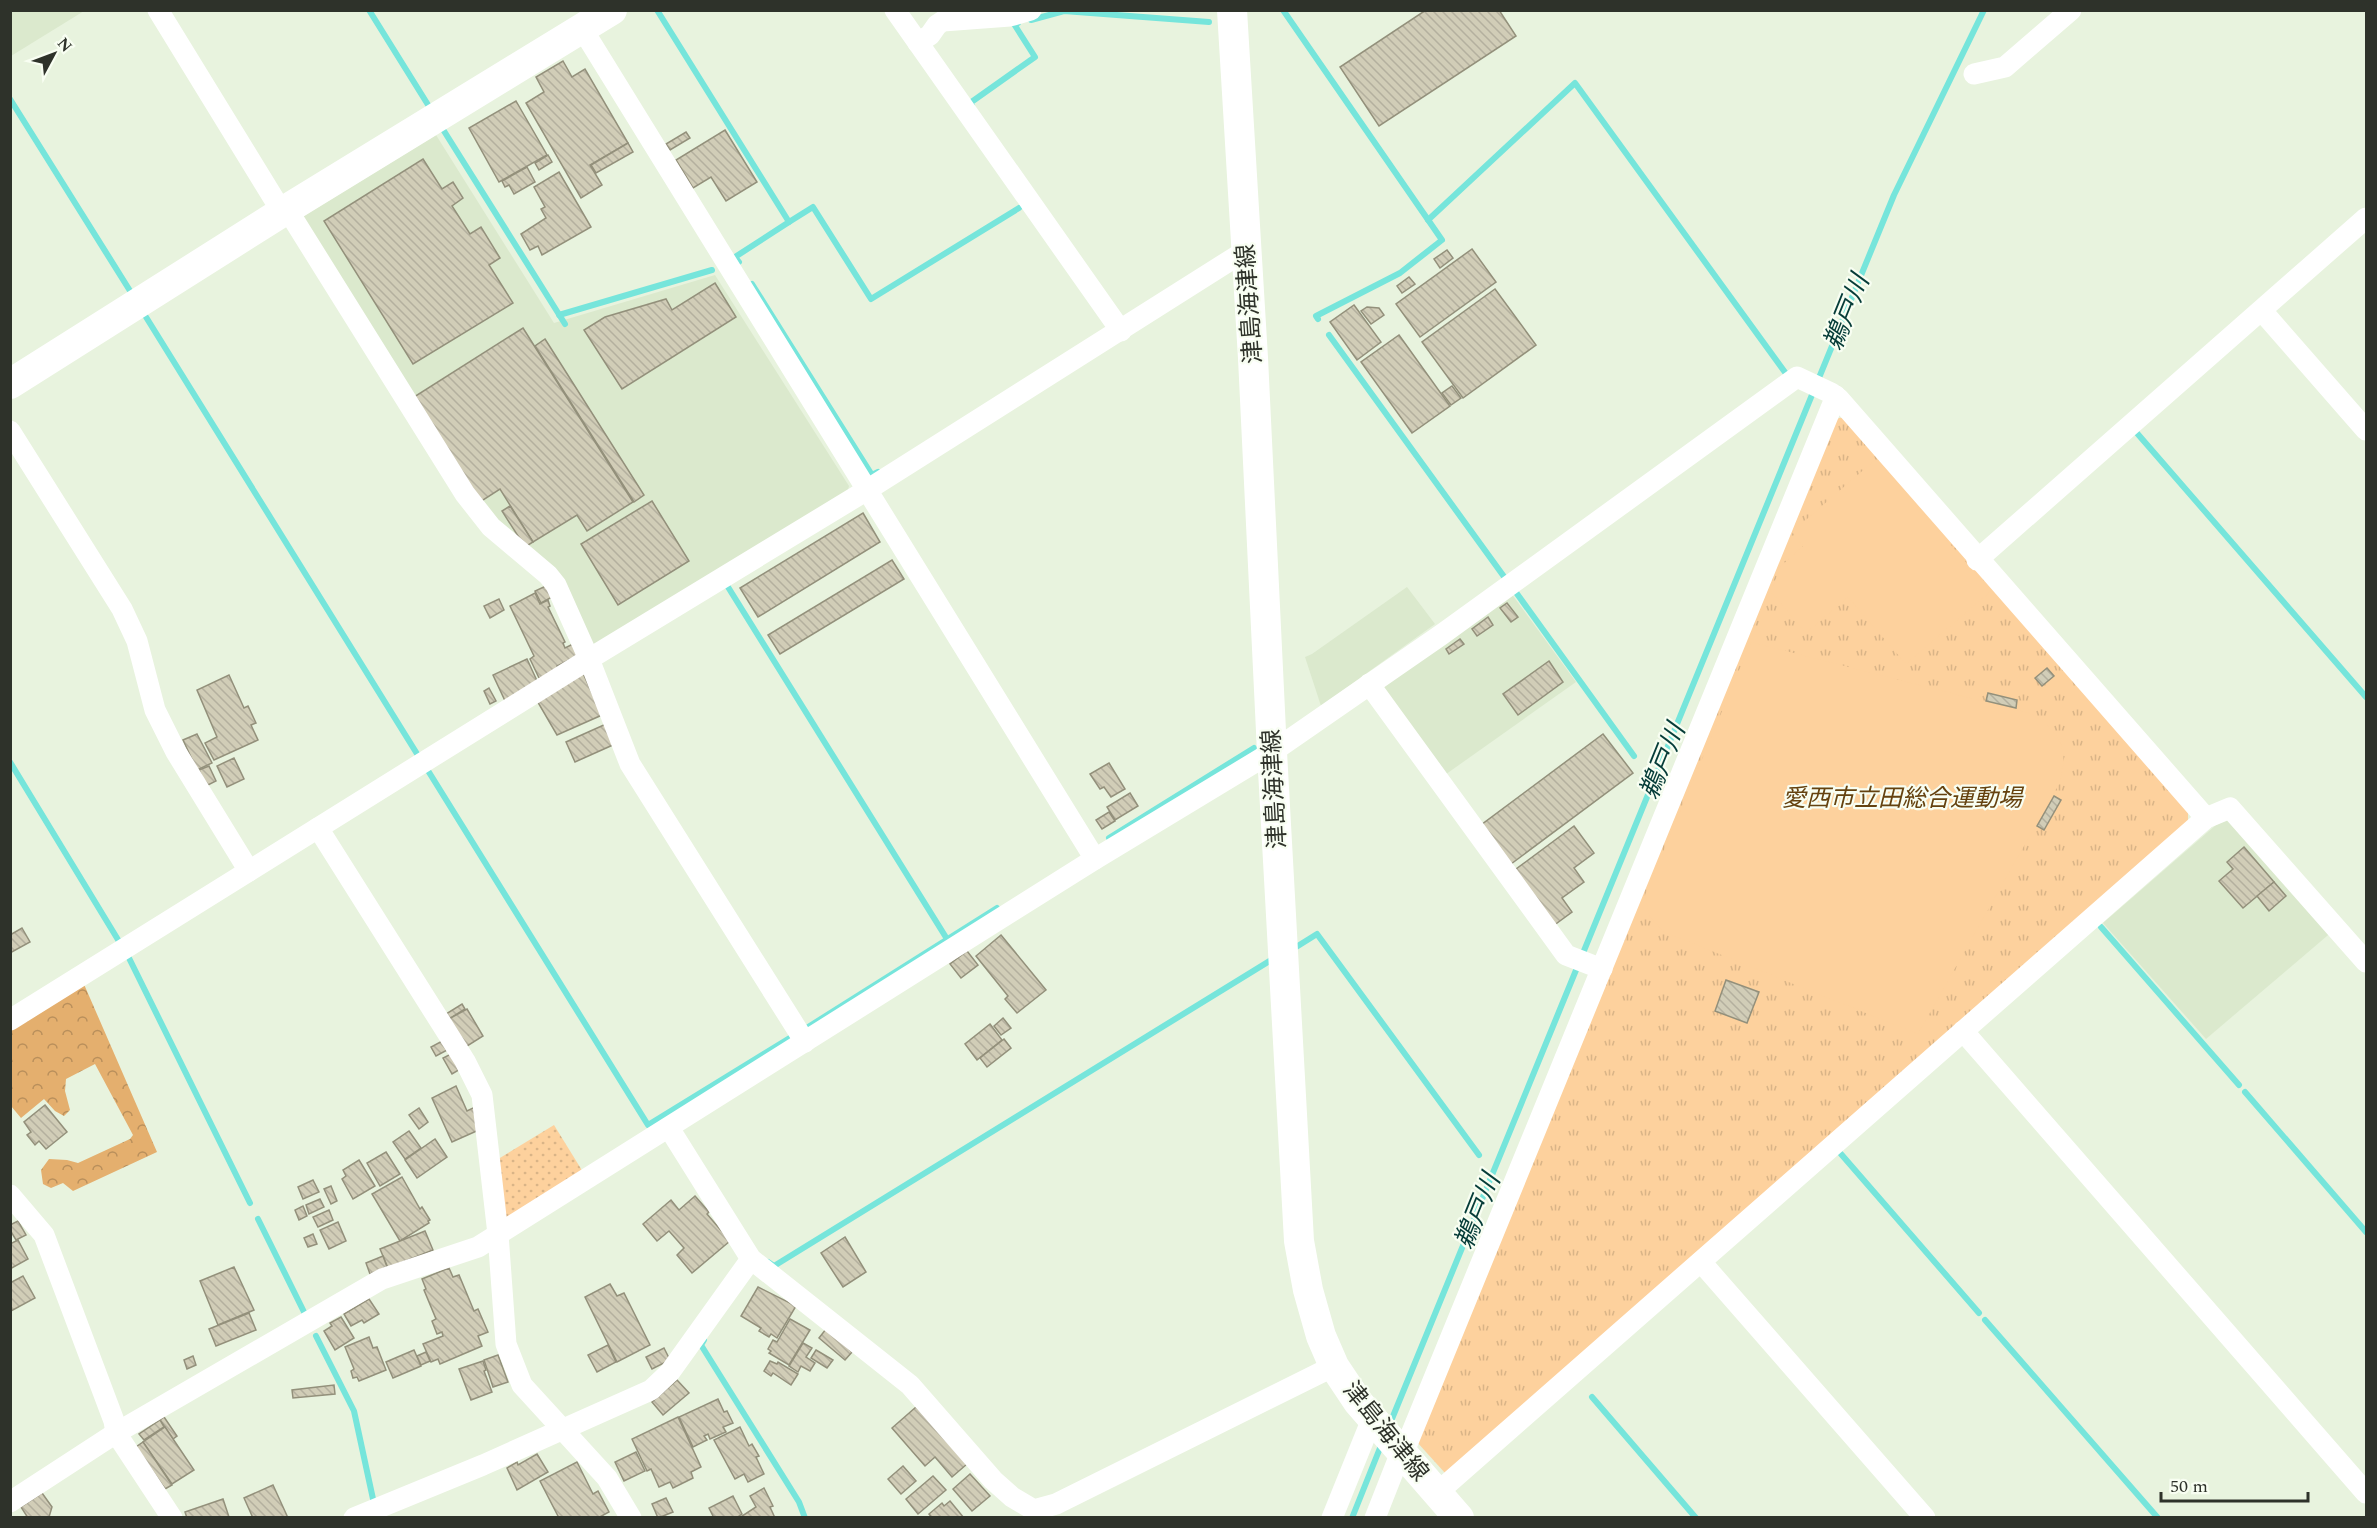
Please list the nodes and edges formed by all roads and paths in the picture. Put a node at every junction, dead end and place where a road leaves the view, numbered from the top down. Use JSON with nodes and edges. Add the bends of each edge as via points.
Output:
{"nodes":[{"id":1,"x":158,"y":10,"type":"edge"},
{"id":2,"x":612,"y":10,"type":"edge"},
{"id":3,"x":895,"y":10,"type":"edge"},
{"id":4,"x":1031,"y":10,"type":"edge"},
{"id":5,"x":1232,"y":10,"type":"edge"},
{"id":6,"x":2071,"y":10,"type":"edge"},
{"id":7,"x":583,"y":22,"type":"edge"},
{"id":8,"x":918,"y":43,"type":"junction"},
{"id":9,"x":1974,"y":74,"type":"dead end"},
{"id":10,"x":285,"y":210,"type":"junction"},
{"id":11,"x":2367,"y":218,"type":"edge"},
{"id":12,"x":1245,"y":251,"type":"junction"},
{"id":13,"x":2262,"y":311,"type":"junction"},
{"id":14,"x":1120,"y":331,"type":"junction"},
{"id":15,"x":10,"y":384,"type":"edge"},
{"id":16,"x":1833,"y":394,"type":"junction"},
{"id":17,"x":2367,"y":430,"type":"edge"},
{"id":18,"x":10,"y":431,"type":"edge"},
{"id":19,"x":867,"y":490,"type":"junction"},
{"id":20,"x":1977,"y":560,"type":"junction"},
{"id":21,"x":589,"y":659,"type":"junction"},
{"id":22,"x":1369,"y":684,"type":"junction"},
{"id":23,"x":1272,"y":752,"type":"junction"},
{"id":24,"x":2206,"y":818,"type":"junction"},
{"id":25,"x":318,"y":828,"type":"junction"},
{"id":26,"x":1095,"y":859,"type":"junction"},
{"id":27,"x":249,"y":871,"type":"junction"},
{"id":28,"x":2367,"y":962,"type":"edge"},
{"id":29,"x":1598,"y":968,"type":"junction"},
{"id":30,"x":10,"y":1020,"type":"edge"},
{"id":31,"x":1963,"y":1032,"type":"junction"},
{"id":32,"x":805,"y":1042,"type":"junction"},
{"id":33,"x":669,"y":1128,"type":"junction"},
{"id":34,"x":10,"y":1195,"type":"edge"},
{"id":35,"x":498,"y":1234,"type":"junction"},
{"id":36,"x":750,"y":1258,"type":"junction"},
{"id":37,"x":1701,"y":1262,"type":"junction"},
{"id":38,"x":1334,"y":1366,"type":"junction"},
{"id":39,"x":1373,"y":1420,"type":"junction"},
{"id":40,"x":562,"y":1429,"type":"junction"},
{"id":41,"x":116,"y":1433,"type":"junction"},
{"id":42,"x":1401,"y":1451,"type":"junction"},
{"id":43,"x":1437,"y":1493,"type":"junction"},
{"id":44,"x":2367,"y":1493,"type":"edge"},
{"id":45,"x":10,"y":1502,"type":"edge"},
{"id":46,"x":172,"y":1518,"type":"edge"},
{"id":47,"x":354,"y":1518,"type":"edge"},
{"id":48,"x":631,"y":1518,"type":"edge"},
{"id":49,"x":1332,"y":1518,"type":"edge"},
{"id":50,"x":1375,"y":1518,"type":"edge"},
{"id":51,"x":1459,"y":1518,"type":"edge"},
{"id":52,"x":1925,"y":1518,"type":"edge"}],
"edges":[{"from":1,"to":10,"type":"street"},
{"from":2,"to":7,"type":"main road"},
{"from":3,"to":8,"type":"street"},
{"from":4,"to":8,"type":"street","via":[[1010,16],[943,21]]},
{"from":5,"to":12,"type":"main road","name":"津島海津線"},
{"from":6,"to":9,"type":"street","via":[[2005,67]]},
{"from":7,"to":10,"type":"main road"},
{"from":7,"to":19,"type":"street"},
{"from":8,"to":14,"type":"street"},
{"from":10,"to":15,"type":"main road"},
{"from":10,"to":21,"type":"street","via":[[465,494],[491,527],[556,585]]},
{"from":11,"to":13,"type":"street"},
{"from":12,"to":14,"type":"street"},
{"from":12,"to":23,"type":"main road","name":"津島海津線"},
{"from":13,"to":17,"type":"street"},
{"from":13,"to":20,"type":"street"},
{"from":14,"to":19,"type":"street"},
{"from":16,"to":20,"type":"street"},
{"from":16,"to":22,"type":"street","via":[[1797,377]]},
{"from":16,"to":29,"type":"street"},
{"from":18,"to":27,"type":"street","via":[[122,609],[137,641],[155,710],[176,752]]},
{"from":19,"to":21,"type":"street"},
{"from":19,"to":26,"type":"street"},
{"from":20,"to":24,"type":"street"},
{"from":21,"to":25,"type":"street"},
{"from":21,"to":32,"type":"street","via":[[630,764]]},
{"from":22,"to":23,"type":"street"},
{"from":22,"to":29,"type":"street","via":[[1566,955]]},
{"from":23,"to":26,"type":"street"},
{"from":23,"to":38,"type":"main road","name":"津島海津線","via":[[1299,1241],[1308,1290]]},
{"from":24,"to":28,"type":"street","via":[[2230,808]]},
{"from":24,"to":31,"type":"street"},
{"from":25,"to":27,"type":"street"},
{"from":25,"to":35,"type":"street","via":[[476,1079],[482,1095]]},
{"from":26,"to":32,"type":"street"},
{"from":27,"to":30,"type":"street"},
{"from":29,"to":42,"type":"street"},
{"from":31,"to":37,"type":"street"},
{"from":31,"to":44,"type":"street"},
{"from":32,"to":33,"type":"street"},
{"from":33,"to":35,"type":"street"},
{"from":33,"to":36,"type":"street"},
{"from":34,"to":41,"type":"street","via":[[44,1235]]},
{"from":35,"to":40,"type":"street","via":[[506,1344],[522,1385]]},
{"from":35,"to":41,"type":"street","via":[[478,1247],[382,1280]]},
{"from":36,"to":38,"type":"street","via":[[910,1385],[993,1480],[1034,1510],[1056,1504]]},
{"from":36,"to":40,"type":"street","via":[[658,1385]]},
{"from":37,"to":43,"type":"street"},
{"from":37,"to":52,"type":"street"},
{"from":38,"to":39,"type":"main road","name":"津島海津線"},
{"from":39,"to":42,"type":"main road","name":"津島海津線"},
{"from":39,"to":49,"type":"street"},
{"from":40,"to":47,"type":"street"},
{"from":40,"to":48,"type":"street","via":[[607,1478]]},
{"from":41,"to":45,"type":"street"},
{"from":41,"to":46,"type":"street"},
{"from":42,"to":43,"type":"main road","name":"津島海津線"},
{"from":42,"to":50,"type":"street"},
{"from":43,"to":51,"type":"main road","name":"津島海津線"}]}
